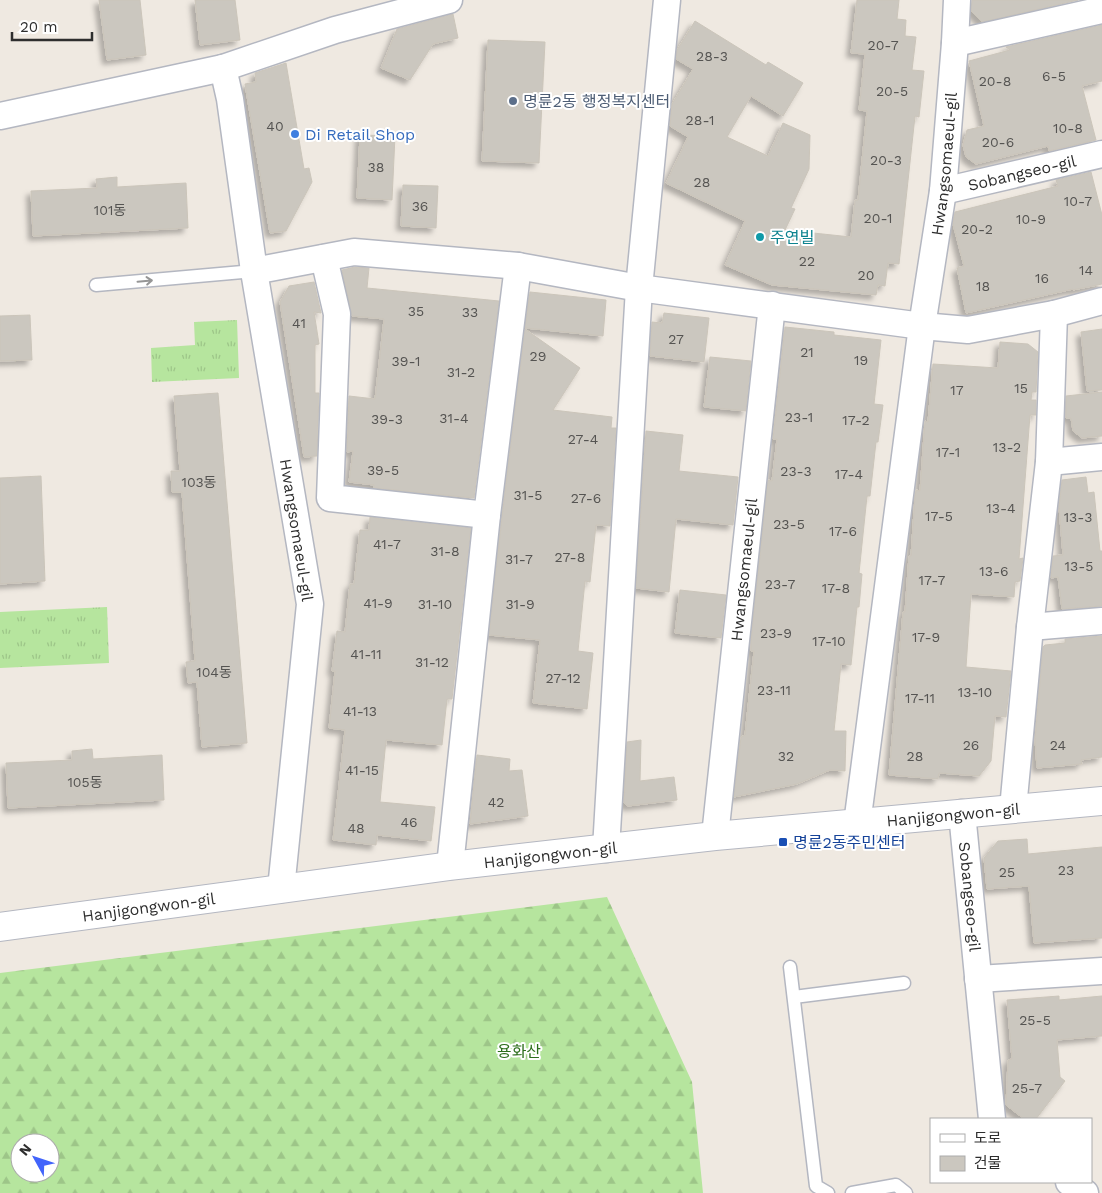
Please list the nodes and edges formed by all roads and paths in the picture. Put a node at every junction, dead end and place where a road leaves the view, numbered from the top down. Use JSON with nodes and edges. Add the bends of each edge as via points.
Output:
{"nodes":[{"id":1,"x":449,"y":0,"type":"edge"},
{"id":2,"x":667,"y":0,"type":"edge"},
{"id":3,"x":957,"y":0,"type":"edge"},
{"id":4,"x":1102,"y":10,"type":"edge"},
{"id":5,"x":955,"y":43,"type":"junction"},
{"id":6,"x":223,"y":68,"type":"junction"},
{"id":7,"x":0,"y":116,"type":"edge"},
{"id":8,"x":1102,"y":154,"type":"edge"},
{"id":9,"x":942,"y":191,"type":"junction"},
{"id":10,"x":324,"y":258,"type":"junction"},
{"id":11,"x":518,"y":266,"type":"junction"},
{"id":12,"x":254,"y":271,"type":"junction"},
{"id":13,"x":96,"y":286,"type":"dead end"},
{"id":14,"x":639,"y":288,"type":"junction"},
{"id":15,"x":1102,"y":301,"type":"edge"},
{"id":16,"x":772,"y":305,"type":"junction"},
{"id":17,"x":1054,"y":314,"type":"junction"},
{"id":18,"x":922,"y":326,"type":"junction"},
{"id":19,"x":1102,"y":457,"type":"edge"},
{"id":20,"x":1049,"y":462,"type":"junction"},
{"id":21,"x":487,"y":514,"type":"junction"},
{"id":22,"x":1102,"y":621,"type":"edge"},
{"id":23,"x":1030,"y":627,"type":"junction"},
{"id":24,"x":1102,"y":801,"type":"edge"},
{"id":25,"x":1013,"y":809,"type":"junction"},
{"id":26,"x":962,"y":813,"type":"junction"},
{"id":27,"x":857,"y":824,"type":"junction"},
{"id":28,"x":715,"y":836,"type":"junction"},
{"id":29,"x":606,"y":849,"type":"junction"},
{"id":30,"x":450,"y":866,"type":"junction"},
{"id":31,"x":281,"y":890,"type":"junction"},
{"id":32,"x":0,"y":927,"type":"edge"},
{"id":33,"x":790,"y":967,"type":"dead end"},
{"id":34,"x":1102,"y":970,"type":"edge"},
{"id":35,"x":978,"y":979,"type":"junction"},
{"id":36,"x":904,"y":983,"type":"dead end"},
{"id":37,"x":794,"y":997,"type":"junction"},
{"id":38,"x":992,"y":1118,"type":"edge"},
{"id":39,"x":1070,"y":1183,"type":"edge"},
{"id":40,"x":828,"y":1193,"type":"edge"},
{"id":41,"x":852,"y":1193,"type":"edge"},
{"id":42,"x":906,"y":1193,"type":"edge"},
{"id":43,"x":1085,"y":1193,"type":"edge"}],
"edges":[{"from":1,"to":6,"type":"street","via":[[335,30]]},
{"from":2,"to":14,"type":"street"},
{"from":3,"to":5,"type":"street","name":"Hwangsomaeul-gil"},
{"from":4,"to":5,"type":"street"},
{"from":5,"to":9,"type":"street","name":"Hwangsomaeul-gil"},
{"from":6,"to":7,"type":"street"},
{"from":6,"to":12,"type":"street","name":"Hwangsomaeul-gil"},
{"from":8,"to":9,"type":"street","name":"Sobangseo-gil"},
{"from":9,"to":18,"type":"street","name":"Hwangsomaeul-gil"},
{"from":10,"to":11,"type":"street","via":[[354,252]]},
{"from":10,"to":12,"type":"street"},
{"from":10,"to":21,"type":"street","via":[[337,314],[330,498]]},
{"from":11,"to":14,"type":"street"},
{"from":11,"to":21,"type":"street"},
{"from":13,"to":12,"type":"lane","one_way":true},
{"from":12,"to":31,"type":"street","name":"Hwangsomaeul-gil","via":[[310,604]]},
{"from":14,"to":16,"type":"street"},
{"from":14,"to":29,"type":"street"},
{"from":15,"to":17,"type":"street"},
{"from":16,"to":18,"type":"street"},
{"from":16,"to":28,"type":"street","name":"Hwangsomaeul-gil"},
{"from":17,"to":18,"type":"street","via":[[968,330]]},
{"from":17,"to":20,"type":"street"},
{"from":18,"to":27,"type":"street","name":"Hwangsomaeul-gil"},
{"from":19,"to":20,"type":"street"},
{"from":20,"to":23,"type":"street"},
{"from":21,"to":30,"type":"street"},
{"from":22,"to":23,"type":"street"},
{"from":23,"to":25,"type":"street"},
{"from":24,"to":25,"type":"street","name":"Hanjigongwon-gil"},
{"from":25,"to":26,"type":"street","name":"Hanjigongwon-gil"},
{"from":26,"to":27,"type":"street","name":"Hanjigongwon-gil"},
{"from":26,"to":35,"type":"street","name":"Sobangseo-gil"},
{"from":27,"to":28,"type":"street","name":"Hanjigongwon-gil"},
{"from":28,"to":29,"type":"street","name":"Hanjigongwon-gil"},
{"from":29,"to":30,"type":"street","name":"Hanjigongwon-gil"},
{"from":30,"to":31,"type":"street","name":"Hanjigongwon-gil"},
{"from":31,"to":32,"type":"street","name":"Hanjigongwon-gil"},
{"from":33,"to":37,"type":"lane"},
{"from":34,"to":35,"type":"street"},
{"from":35,"to":38,"type":"street","name":"Sobangseo-gil"},
{"from":36,"to":37,"type":"lane"},
{"from":37,"to":40,"type":"lane","via":[[816,1186]]},
{"from":39,"to":43,"type":"street"},
{"from":41,"to":42,"type":"lane","via":[[896,1186]]}]}
